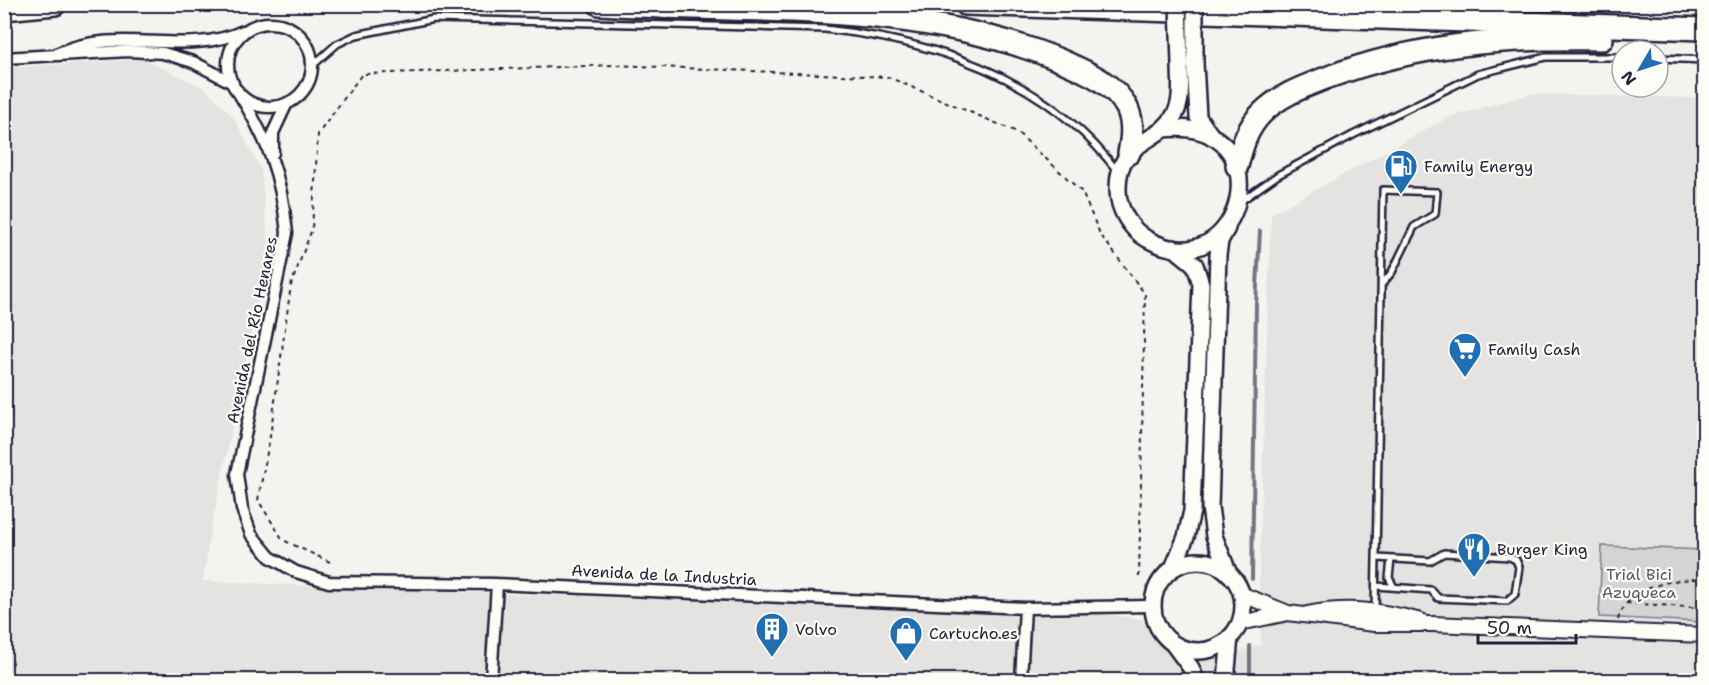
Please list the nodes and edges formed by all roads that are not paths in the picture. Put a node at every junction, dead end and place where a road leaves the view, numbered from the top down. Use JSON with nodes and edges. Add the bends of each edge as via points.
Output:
{"nodes":[{"id":1,"x":55,"y":4,"type":"edge"},
{"id":2,"x":599,"y":4,"type":"edge"},
{"id":3,"x":966,"y":4,"type":"edge"},
{"id":4,"x":1178,"y":4,"type":"edge"},
{"id":5,"x":1195,"y":4,"type":"edge"},
{"id":6,"x":4,"y":9,"type":"edge"},
{"id":7,"x":251,"y":27,"type":"junction"},
{"id":8,"x":1703,"y":29,"type":"edge"},
{"id":9,"x":54,"y":55,"type":"junction"},
{"id":10,"x":1610,"y":57,"type":"edge"},
{"id":11,"x":4,"y":58,"type":"edge"},
{"id":12,"x":1670,"y":59,"type":"edge"},
{"id":13,"x":1704,"y":60,"type":"edge"},
{"id":14,"x":1187,"y":64,"type":"junction"},
{"id":15,"x":312,"y":66,"type":"junction"},
{"id":16,"x":235,"y":86,"type":"junction"},
{"id":17,"x":286,"y":103,"type":"junction"},
{"id":18,"x":1162,"y":129,"type":"junction"},
{"id":19,"x":1212,"y":137,"type":"junction"},
{"id":20,"x":1129,"y":153,"type":"junction"},
{"id":21,"x":273,"y":157,"type":"junction"},
{"id":22,"x":1237,"y":166,"type":"junction"},
{"id":23,"x":1119,"y":174,"type":"junction"},
{"id":24,"x":1239,"y":202,"type":"junction"},
{"id":25,"x":1230,"y":222,"type":"junction"},
{"id":26,"x":1174,"y":248,"type":"junction"},
{"id":27,"x":1383,"y":283,"type":"junction"},
{"id":28,"x":237,"y":474,"type":"joint"},
{"id":29,"x":1377,"y":558,"type":"junction"},
{"id":30,"x":1391,"y":559,"type":"junction"},
{"id":31,"x":1173,"y":568,"type":"junction"},
{"id":32,"x":1229,"y":574,"type":"junction"},
{"id":33,"x":497,"y":584,"type":"junction"},
{"id":34,"x":1376,"y":586,"type":"junction"},
{"id":35,"x":1394,"y":587,"type":"junction"},
{"id":36,"x":1241,"y":594,"type":"junction"},
{"id":37,"x":1152,"y":606,"type":"junction"},
{"id":38,"x":1025,"y":608,"type":"junction"},
{"id":39,"x":1376,"y":610,"type":"junction"},
{"id":40,"x":1288,"y":613,"type":"junction"},
{"id":41,"x":1305,"y":614,"type":"junction"},
{"id":42,"x":1323,"y":620,"type":"junction"},
{"id":43,"x":1240,"y":623,"type":"junction"},
{"id":44,"x":1432,"y":624,"type":"junction"},
{"id":45,"x":1704,"y":635,"type":"edge"},
{"id":46,"x":1230,"y":637,"type":"junction"},
{"id":47,"x":1174,"y":645,"type":"junction"},
{"id":48,"x":491,"y":681,"type":"edge"},
{"id":49,"x":1021,"y":681,"type":"edge"},
{"id":50,"x":1196,"y":681,"type":"edge"},
{"id":51,"x":1226,"y":681,"type":"edge"}],
"edges":[{"from":1,"to":6,"type":"highway"},
{"from":2,"to":20,"type":"highway","via":[[876,15],[935,23],[1002,39],[1081,69],[1111,87],[1128,109],[1132,136]]},
{"from":3,"to":8,"type":"highway"},
{"from":4,"to":14,"type":"main road","bridge":true},
{"from":5,"to":14,"type":"main road","bridge":true},
{"from":7,"to":9,"type":"street","via":[[215,41],[105,41],[77,45]]},
{"from":7,"to":15,"type":"street","via":[[265,23],[293,29],[310,52]]},
{"from":7,"to":16,"type":"street","via":[[233,45],[229,58]]},
{"from":8,"to":22,"type":"highway","via":[[1665,37],[1470,43],[1356,67],[1297,89],[1272,104],[1250,128]]},
{"from":9,"to":11,"type":"street"},
{"from":9,"to":16,"type":"street","via":[[163,53],[194,62]]},
{"from":10,"to":24,"type":"lane","via":[[1546,57],[1478,74],[1296,165]]},
{"from":12,"to":13,"type":"lane"},
{"from":14,"to":18,"type":"main road","via":[[1175,115]]},
{"from":14,"to":19,"type":"main road","via":[[1198,117]]},
{"from":15,"to":17,"type":"street","via":[[305,88]]},
{"from":15,"to":23,"type":"lane","via":[[345,39],[434,19],[825,29],[878,35],[948,53],[1014,83],[1076,127]]},
{"from":16,"to":17,"type":"street","via":[[259,105]]},
{"from":16,"to":21,"type":"street","name":"Avenida del Río Henares"},
{"from":17,"to":21,"type":"street","name":"Avenida del Río Henares","via":[[273,133]]},
{"from":18,"to":19,"type":"main road","via":[[1180,127]]},
{"from":18,"to":20,"type":"main road"},
{"from":19,"to":22,"type":"main road"},
{"from":20,"to":23,"type":"main road"},
{"from":21,"to":28,"type":"street","name":"Avenida del Río Henares","via":[[283,193],[287,233]]},
{"from":22,"to":24,"type":"main road"},
{"from":23,"to":26,"type":"main road","via":[[1121,208],[1130,224],[1157,245]]},
{"from":24,"to":25,"type":"main road"},
{"from":25,"to":26,"type":"main road","via":[[1215,237],[1196,246]]},
{"from":25,"to":32,"type":"main road","via":[[1218,255],[1210,507],[1214,536]]},
{"from":26,"to":31,"type":"main road","via":[[1195,265],[1201,284],[1192,511]]},
{"from":27,"to":27,"type":"lane","via":[[1414,227],[1436,214],[1437,192],[1383,190]]},
{"from":27,"to":29,"type":"lane"},
{"from":28,"to":33,"type":"street","name":"Avenida de la Industria","via":[[251,534],[270,557],[296,572],[329,582]]},
{"from":29,"to":30,"type":"lane"},
{"from":29,"to":34,"type":"lane"},
{"from":30,"to":35,"type":"lane","via":[[1389,578]]},
{"from":30,"to":35,"type":"lane","via":[[1430,561],[1444,553],[1484,554],[1510,556],[1519,567],[1515,594],[1507,601],[1438,598],[1431,591]]},
{"from":31,"to":32,"type":"main road","via":[[1184,563],[1208,562]]},
{"from":31,"to":37,"type":"main road","via":[[1158,584]]},
{"from":32,"to":36,"type":"main road"},
{"from":33,"to":38,"type":"street","name":"Avenida de la Industria"},
{"from":33,"to":48,"type":"street"},
{"from":34,"to":35,"type":"lane"},
{"from":34,"to":39,"type":"lane"},
{"from":36,"to":40,"type":"street"},
{"from":36,"to":43,"type":"main road"},
{"from":37,"to":38,"type":"street","name":"Avenida de la Industria"},
{"from":37,"to":47,"type":"main road","via":[[1159,628]]},
{"from":38,"to":49,"type":"street"},
{"from":39,"to":41,"type":"street","via":[[1332,609]]},
{"from":39,"to":42,"type":"street","via":[[1373,617],[1336,615]]},
{"from":39,"to":44,"type":"street"},
{"from":40,"to":41,"type":"street"},
{"from":40,"to":43,"type":"street"},
{"from":41,"to":42,"type":"street"},
{"from":42,"to":44,"type":"street"},
{"from":43,"to":46,"type":"main road"},
{"from":44,"to":45,"type":"street"},
{"from":46,"to":47,"type":"main road","via":[[1204,651]]},
{"from":46,"to":51,"type":"main road"},
{"from":47,"to":50,"type":"main road"}]}
